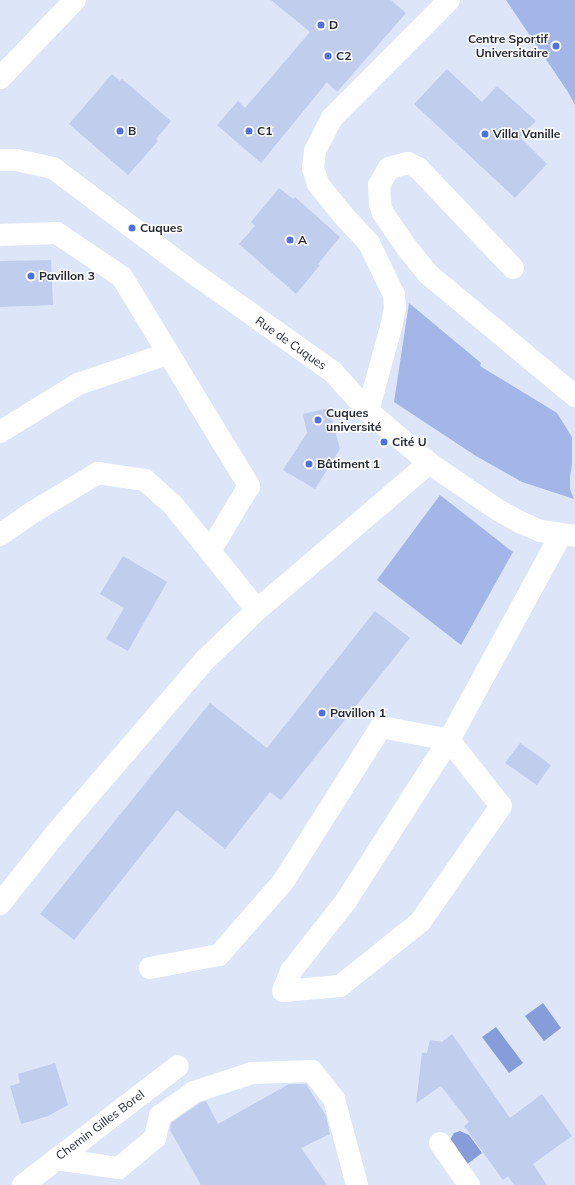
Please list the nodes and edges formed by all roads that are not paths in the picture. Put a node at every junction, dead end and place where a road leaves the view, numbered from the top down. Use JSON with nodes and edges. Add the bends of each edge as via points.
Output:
{"nodes":[{"id":1,"x":75,"y":0,"type":"edge"},
{"id":2,"x":449,"y":0,"type":"edge"},
{"id":3,"x":0,"y":78,"type":"edge"},
{"id":4,"x":0,"y":160,"type":"edge"},
{"id":5,"x":0,"y":235,"type":"edge"},
{"id":6,"x":513,"y":268,"type":"dead end"},
{"id":7,"x":167,"y":354,"type":"junction"},
{"id":8,"x":575,"y":396,"type":"edge"},
{"id":9,"x":368,"y":410,"type":"junction"},
{"id":10,"x":0,"y":432,"type":"edge"},
{"id":11,"x":429,"y":463,"type":"junction"},
{"id":12,"x":0,"y":535,"type":"edge"},
{"id":13,"x":568,"y":536,"type":"edge"},
{"id":14,"x":210,"y":551,"type":"junction"},
{"id":15,"x":257,"y":610,"type":"junction"},
{"id":16,"x":448,"y":740,"type":"junction"},
{"id":17,"x":0,"y":904,"type":"edge"},
{"id":18,"x":150,"y":968,"type":"dead end"},
{"id":19,"x":178,"y":1066,"type":"dead end"},
{"id":20,"x":440,"y":1143,"type":"dead end"},
{"id":21,"x":56,"y":1159,"type":"junction"},
{"id":22,"x":23,"y":1185,"type":"edge"},
{"id":23,"x":357,"y":1185,"type":"edge"},
{"id":24,"x":469,"y":1185,"type":"edge"}],
"edges":[{"from":1,"to":3,"type":"street"},
{"from":2,"to":9,"type":"street","via":[[332,118],[315,151],[313,168],[318,184],[342,215],[369,243],[394,296],[392,323]]},
{"from":4,"to":9,"type":"street","name":"Rue de Cuques","via":[[16,160],[53,168],[182,265],[333,372]]},
{"from":5,"to":7,"type":"street","via":[[57,233],[122,277]]},
{"from":6,"to":8,"type":"street","via":[[418,168],[408,163],[389,168],[379,185],[380,204],[383,213],[411,254],[428,274]]},
{"from":7,"to":10,"type":"street","via":[[78,384]]},
{"from":7,"to":14,"type":"street","via":[[249,486]]},
{"from":9,"to":11,"type":"street","name":"Rue de Cuques"},
{"from":11,"to":13,"type":"street","name":"Rue de Cuques","via":[[498,510],[540,531]]},
{"from":11,"to":15,"type":"street"},
{"from":12,"to":14,"type":"street","via":[[98,473],[145,480],[173,505]]},
{"from":13,"to":16,"type":"street"},
{"from":14,"to":15,"type":"street"},
{"from":15,"to":17,"type":"street","via":[[205,660],[57,832]]},
{"from":16,"to":16,"type":"street","via":[[346,901],[291,971],[282,991],[340,986],[420,922],[501,806]]},
{"from":16,"to":18,"type":"street","via":[[381,727],[283,882],[219,955]]},
{"from":19,"to":21,"type":"street","name":"Chemin Gilles Borel"},
{"from":20,"to":24,"type":"street"},
{"from":21,"to":22,"type":"street","name":"Chemin Gilles Borel"},
{"from":21,"to":23,"type":"street","via":[[119,1168],[155,1138],[160,1116],[194,1092],[252,1074],[312,1071],[334,1100]]}]}
